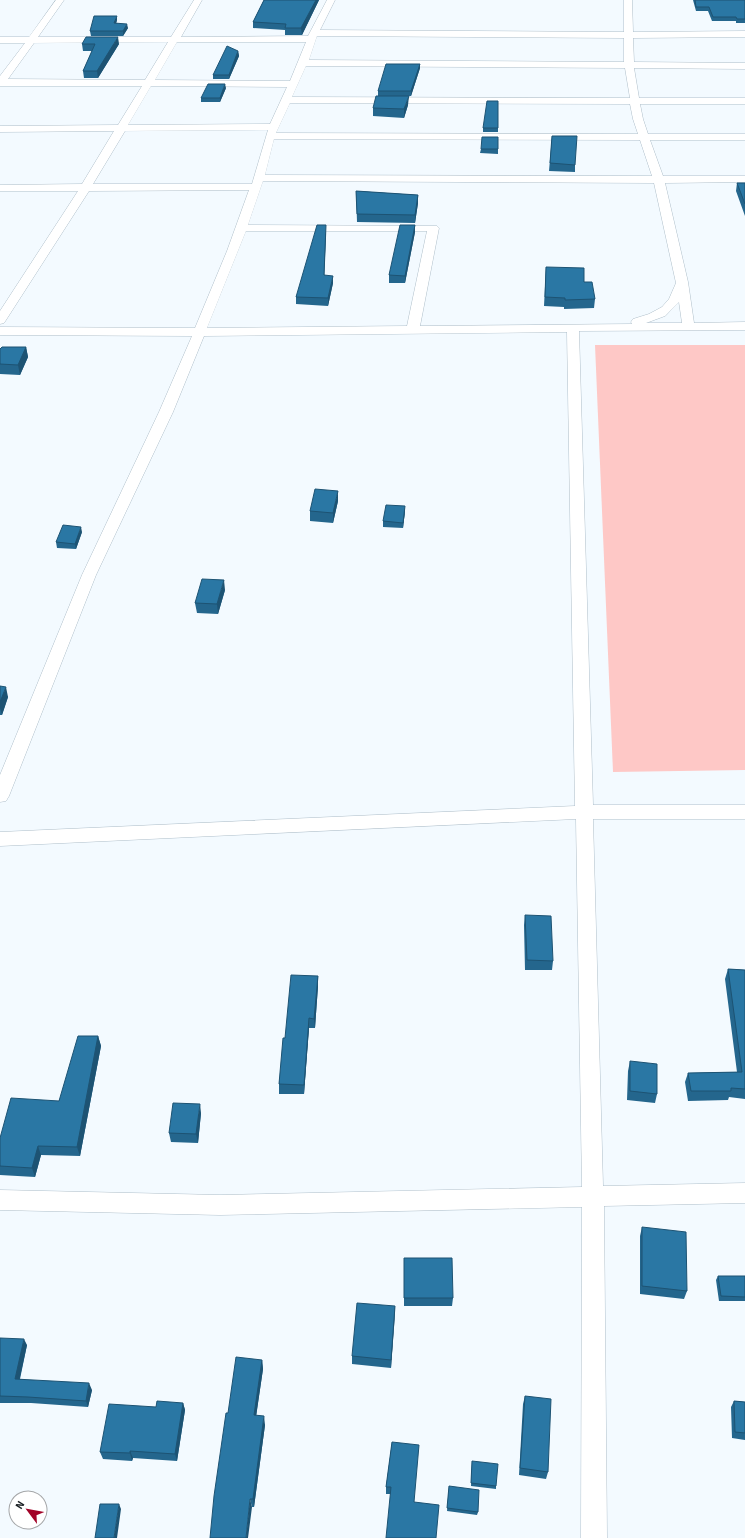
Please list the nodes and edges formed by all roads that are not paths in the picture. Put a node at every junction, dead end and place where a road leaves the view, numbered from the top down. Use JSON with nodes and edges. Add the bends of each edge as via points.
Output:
{"nodes":[{"id":1,"x":60,"y":0,"type":"edge"},
{"id":2,"x":198,"y":0,"type":"edge"},
{"id":3,"x":331,"y":0,"type":"edge"},
{"id":4,"x":628,"y":0,"type":"edge"},
{"id":5,"x":745,"y":34,"type":"edge"},
{"id":6,"x":629,"y":35,"type":"junction"},
{"id":7,"x":312,"y":36,"type":"junction"},
{"id":8,"x":174,"y":39,"type":"junction"},
{"id":9,"x":0,"y":40,"type":"edge"},
{"id":10,"x":30,"y":40,"type":"junction"},
{"id":11,"x":303,"y":63,"type":"junction"},
{"id":12,"x":629,"y":66,"type":"junction"},
{"id":13,"x":745,"y":66,"type":"edge"},
{"id":14,"x":0,"y":82,"type":"edge"},
{"id":15,"x":148,"y":83,"type":"junction"},
{"id":16,"x":293,"y":84,"type":"junction"},
{"id":17,"x":286,"y":100,"type":"junction"},
{"id":18,"x":745,"y":101,"type":"edge"},
{"id":19,"x":636,"y":102,"type":"junction"},
{"id":20,"x":0,"y":129,"type":"edge"},
{"id":21,"x":120,"y":129,"type":"junction"},
{"id":22,"x":272,"y":131,"type":"junction"},
{"id":23,"x":644,"y":137,"type":"junction"},
{"id":24,"x":745,"y":137,"type":"edge"},
{"id":25,"x":745,"y":179,"type":"edge"},
{"id":26,"x":659,"y":180,"type":"junction"},
{"id":27,"x":257,"y":182,"type":"junction"},
{"id":28,"x":86,"y":187,"type":"junction"},
{"id":29,"x":0,"y":188,"type":"edge"},
{"id":30,"x":241,"y":228,"type":"junction"},
{"id":31,"x":682,"y":282,"type":"junction"},
{"id":32,"x":0,"y":320,"type":"edge"},
{"id":33,"x":688,"y":326,"type":"junction"},
{"id":34,"x":745,"y":326,"type":"edge"},
{"id":35,"x":620,"y":327,"type":"junction"},
{"id":36,"x":573,"y":328,"type":"junction"},
{"id":37,"x":413,"y":329,"type":"junction"},
{"id":38,"x":0,"y":331,"type":"edge"},
{"id":39,"x":199,"y":332,"type":"junction"},
{"id":40,"x":573,"y":360,"type":"junction"},
{"id":41,"x":0,"y":796,"type":"edge"},
{"id":42,"x":584,"y":812,"type":"junction"},
{"id":43,"x":745,"y":812,"type":"edge"},
{"id":44,"x":0,"y":839,"type":"edge"},
{"id":45,"x":745,"y":1193,"type":"edge"},
{"id":46,"x":593,"y":1198,"type":"junction"},
{"id":47,"x":0,"y":1200,"type":"edge"},
{"id":48,"x":594,"y":1538,"type":"edge"}],
"edges":[{"from":1,"to":10,"type":"street"},
{"from":2,"to":8,"type":"street"},
{"from":3,"to":7,"type":"street"},
{"from":4,"to":6,"type":"street"},
{"from":5,"to":6,"type":"street"},
{"from":6,"to":7,"type":"street"},
{"from":6,"to":12,"type":"street"},
{"from":7,"to":8,"type":"street"},
{"from":7,"to":11,"type":"street"},
{"from":8,"to":10,"type":"street"},
{"from":8,"to":15,"type":"street"},
{"from":9,"to":10,"type":"street"},
{"from":10,"to":14,"type":"street"},
{"from":11,"to":12,"type":"street"},
{"from":11,"to":16,"type":"street"},
{"from":12,"to":13,"type":"street"},
{"from":12,"to":19,"type":"street"},
{"from":14,"to":15,"type":"street"},
{"from":15,"to":16,"type":"street"},
{"from":15,"to":21,"type":"street"},
{"from":16,"to":17,"type":"street"},
{"from":17,"to":19,"type":"street"},
{"from":17,"to":22,"type":"street"},
{"from":18,"to":19,"type":"street"},
{"from":19,"to":23,"type":"street"},
{"from":20,"to":21,"type":"street"},
{"from":21,"to":22,"type":"street"},
{"from":21,"to":28,"type":"street"},
{"from":22,"to":23,"type":"street"},
{"from":22,"to":27,"type":"street"},
{"from":23,"to":24,"type":"street"},
{"from":23,"to":26,"type":"street"},
{"from":25,"to":26,"type":"street"},
{"from":26,"to":27,"type":"street"},
{"from":26,"to":31,"type":"street"},
{"from":27,"to":28,"type":"street"},
{"from":27,"to":30,"type":"street"},
{"from":28,"to":29,"type":"street"},
{"from":28,"to":32,"type":"street"},
{"from":30,"to":37,"type":"street","via":[[433,228]]},
{"from":30,"to":39,"type":"street"},
{"from":31,"to":33,"type":"street"},
{"from":31,"to":35,"type":"street","via":[[676,298],[666,310],[649,319]]},
{"from":33,"to":34,"type":"street"},
{"from":33,"to":35,"type":"street"},
{"from":35,"to":36,"type":"street"},
{"from":35,"to":40,"type":"street","via":[[590,337]]},
{"from":36,"to":37,"type":"street"},
{"from":36,"to":40,"type":"street"},
{"from":37,"to":39,"type":"street"},
{"from":38,"to":39,"type":"street"},
{"from":39,"to":41,"type":"street","via":[[166,412],[89,575]]},
{"from":40,"to":42,"type":"street"},
{"from":42,"to":43,"type":"street"},
{"from":42,"to":44,"type":"street"},
{"from":42,"to":46,"type":"street"},
{"from":45,"to":46,"type":"street"},
{"from":46,"to":47,"type":"street","via":[[220,1205]]},
{"from":46,"to":48,"type":"street"}]}
